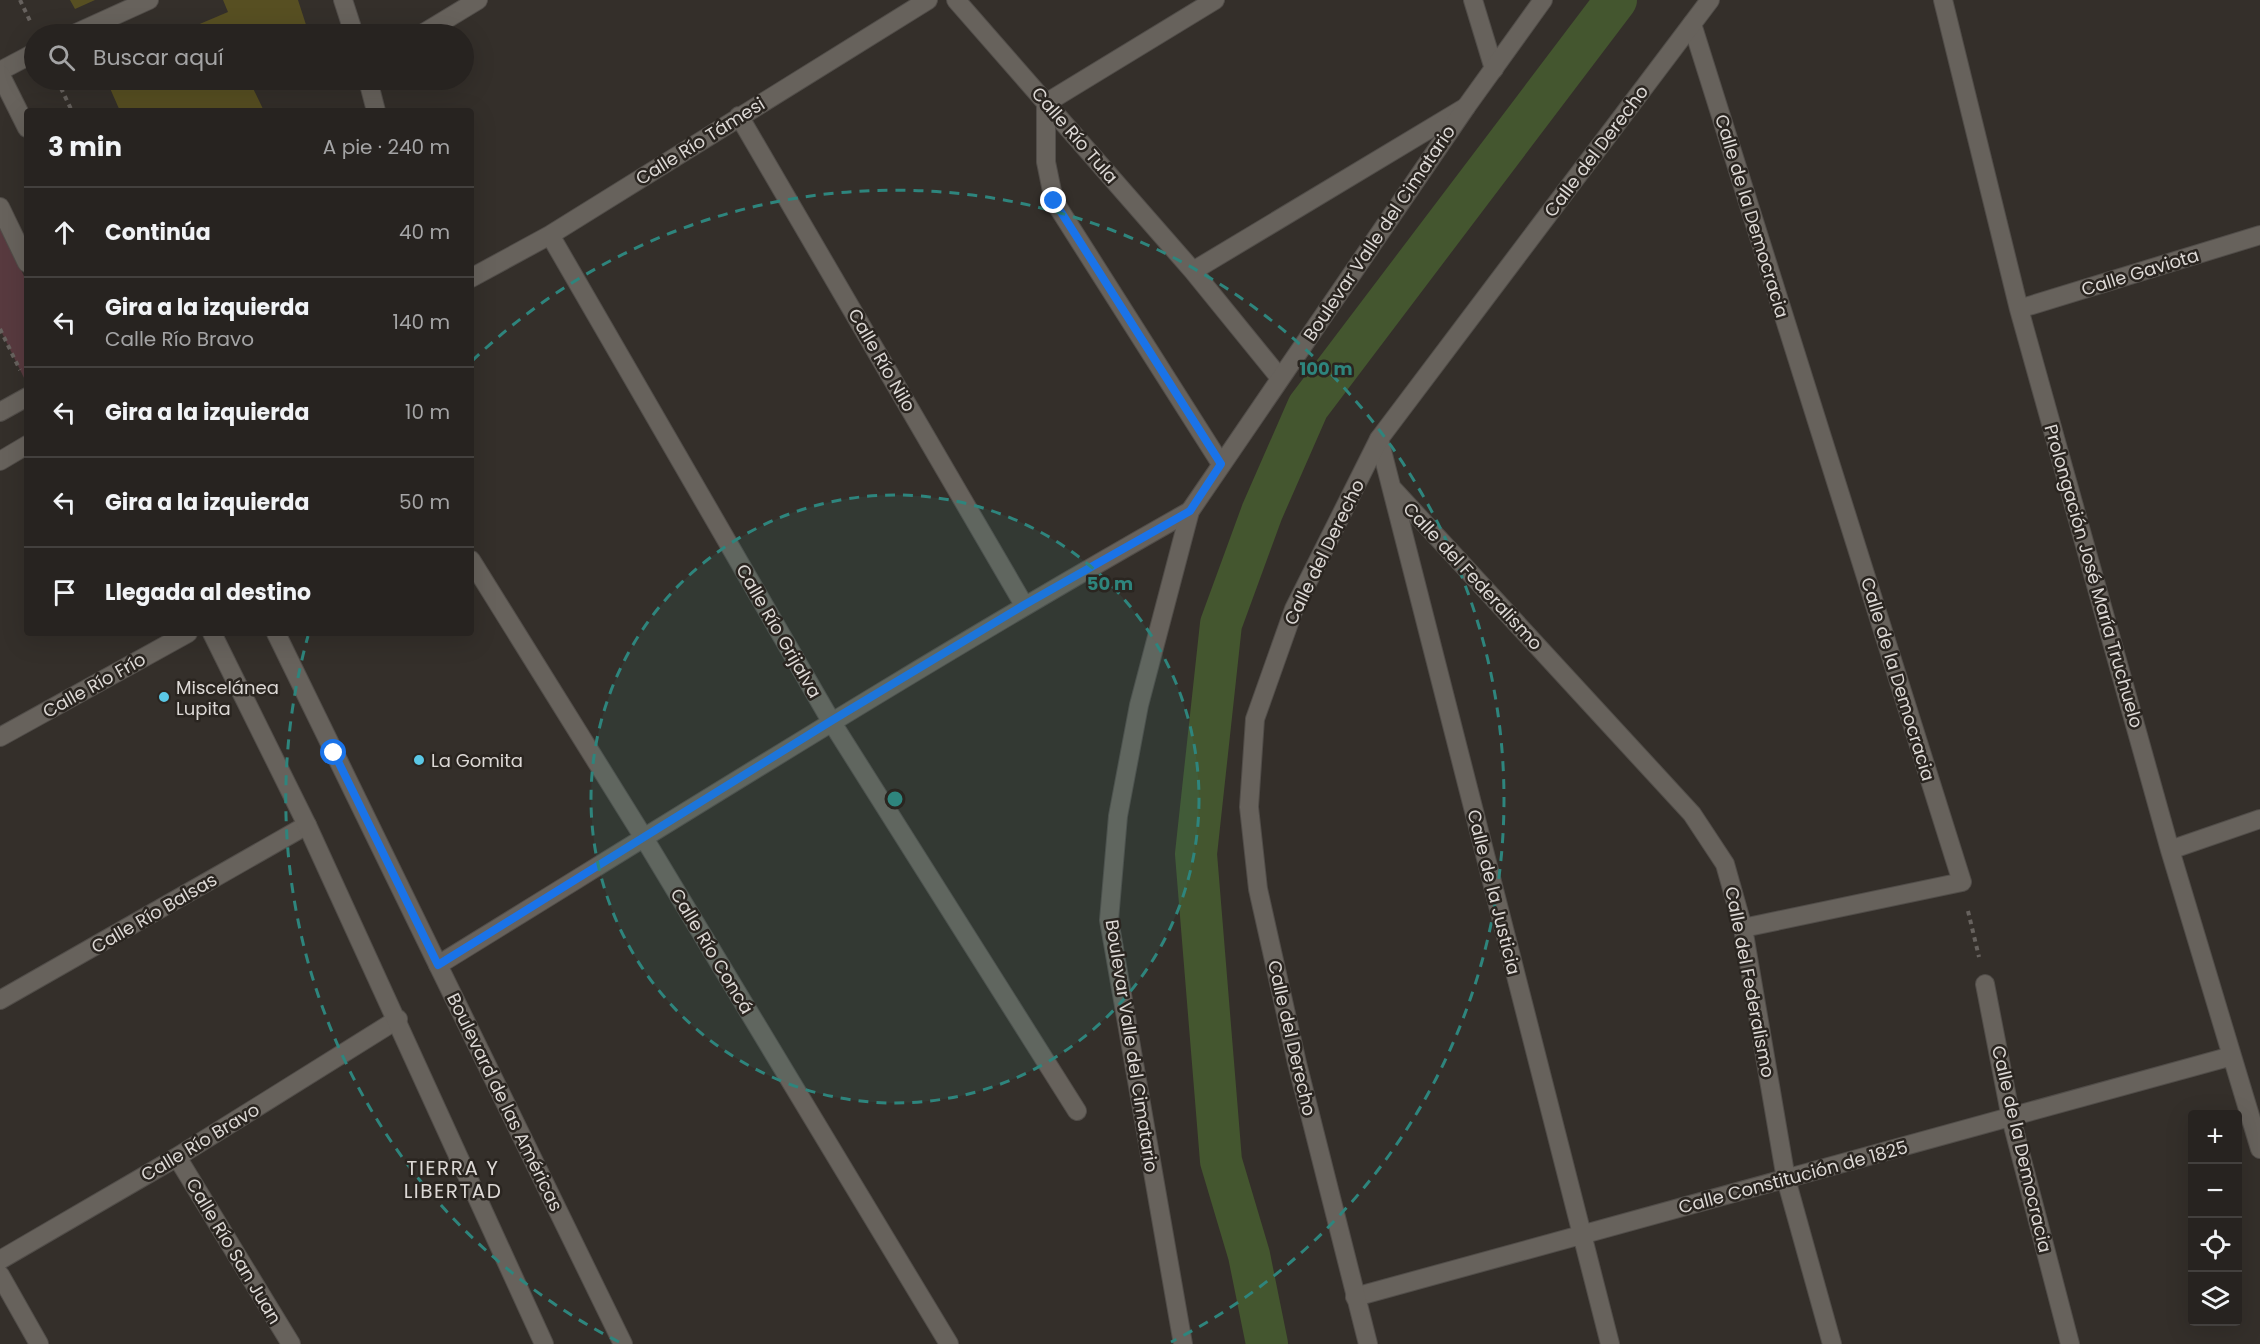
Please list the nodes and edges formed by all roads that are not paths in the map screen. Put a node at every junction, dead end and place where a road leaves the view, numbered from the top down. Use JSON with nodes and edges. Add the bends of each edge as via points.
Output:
{"nodes":[{"id":1,"x":148,"y":0,"type":"edge"},
{"id":2,"x":343,"y":0,"type":"edge"},
{"id":3,"x":478,"y":0,"type":"edge"},
{"id":4,"x":928,"y":0,"type":"edge"},
{"id":5,"x":956,"y":0,"type":"edge"},
{"id":6,"x":1215,"y":0,"type":"edge"},
{"id":7,"x":1473,"y":0,"type":"edge"},
{"id":8,"x":1543,"y":0,"type":"edge"},
{"id":9,"x":1710,"y":0,"type":"edge"},
{"id":10,"x":1942,"y":0,"type":"edge"},
{"id":11,"x":96,"y":24,"type":"edge"},
{"id":12,"x":351,"y":24,"type":"edge"},
{"id":13,"x":438,"y":24,"type":"edge"},
{"id":14,"x":1692,"y":24,"type":"junction"},
{"id":15,"x":24,"y":59,"type":"edge"},
{"id":16,"x":1494,"y":69,"type":"junction"},
{"id":17,"x":0,"y":72,"type":"edge"},
{"id":18,"x":371,"y":90,"type":"edge"},
{"id":19,"x":1046,"y":103,"type":"junction"},
{"id":20,"x":1466,"y":106,"type":"junction"},
{"id":21,"x":375,"y":108,"type":"edge"},
{"id":22,"x":739,"y":116,"type":"junction"},
{"id":23,"x":24,"y":122,"type":"edge"},
{"id":24,"x":0,"y":207,"type":"edge"},
{"id":25,"x":550,"y":235,"type":"junction"},
{"id":26,"x":2260,"y":235,"type":"edge"},
{"id":27,"x":24,"y":257,"type":"edge"},
{"id":28,"x":1193,"y":271,"type":"junction"},
{"id":29,"x":474,"y":276,"type":"edge"},
{"id":30,"x":2019,"y":309,"type":"junction"},
{"id":31,"x":1280,"y":378,"type":"junction"},
{"id":32,"x":24,"y":399,"type":"edge"},
{"id":33,"x":0,"y":412,"type":"edge"},
{"id":34,"x":1379,"y":439,"type":"junction"},
{"id":35,"x":24,"y":447,"type":"edge"},
{"id":36,"x":0,"y":461,"type":"edge"},
{"id":37,"x":1221,"y":464,"type":"junction"},
{"id":38,"x":1392,"y":488,"type":"junction"},
{"id":39,"x":1190,"y":511,"type":"junction"},
{"id":40,"x":474,"y":565,"type":"edge"},
{"id":41,"x":1024,"y":605,"type":"junction"},
{"id":42,"x":183,"y":636,"type":"edge"},
{"id":43,"x":213,"y":636,"type":"edge"},
{"id":44,"x":277,"y":636,"type":"edge"},
{"id":45,"x":831,"y":721,"type":"junction"},
{"id":46,"x":0,"y":737,"type":"edge"},
{"id":47,"x":2260,"y":819,"type":"edge"},
{"id":48,"x":307,"y":825,"type":"junction"},
{"id":49,"x":644,"y":838,"type":"junction"},
{"id":50,"x":2170,"y":850,"type":"junction"},
{"id":51,"x":1743,"y":928,"type":"junction"},
{"id":52,"x":438,"y":965,"type":"junction"},
{"id":53,"x":1985,"y":984,"type":"road end"},
{"id":54,"x":0,"y":1000,"type":"edge"},
{"id":55,"x":398,"y":1019,"type":"junction"},
{"id":56,"x":2232,"y":1056,"type":"junction"},
{"id":57,"x":1077,"y":1111,"type":"dead end"},
{"id":58,"x":2011,"y":1118,"type":"junction"},
{"id":59,"x":2260,"y":1149,"type":"edge"},
{"id":60,"x":177,"y":1157,"type":"junction"},
{"id":61,"x":1786,"y":1179,"type":"junction"},
{"id":62,"x":1581,"y":1234,"type":"junction"},
{"id":63,"x":0,"y":1260,"type":"edge"},
{"id":64,"x":0,"y":1275,"type":"edge"},
{"id":65,"x":1354,"y":1297,"type":"junction"},
{"id":66,"x":39,"y":1344,"type":"edge"},
{"id":67,"x":291,"y":1344,"type":"edge"},
{"id":68,"x":544,"y":1344,"type":"edge"},
{"id":69,"x":623,"y":1344,"type":"edge"},
{"id":70,"x":949,"y":1344,"type":"edge"},
{"id":71,"x":1182,"y":1344,"type":"edge"},
{"id":72,"x":1368,"y":1344,"type":"edge"},
{"id":73,"x":1610,"y":1344,"type":"edge"},
{"id":74,"x":1832,"y":1344,"type":"edge"},
{"id":75,"x":2070,"y":1344,"type":"edge"}],
"edges":[{"from":1,"to":11,"type":"street"},
{"from":2,"to":12,"type":"street"},
{"from":3,"to":13,"type":"street"},
{"from":4,"to":22,"type":"street","name":"Calle Río Támesi"},
{"from":5,"to":19,"type":"street","name":"Calle Río Tula"},
{"from":6,"to":19,"type":"street"},
{"from":7,"to":16,"type":"street"},
{"from":8,"to":16,"type":"street","name":"Boulevar Valle del Cimatario"},
{"from":9,"to":14,"type":"street","name":"Calle del Derecho"},
{"from":10,"to":30,"type":"street","name":"Prolongación José María Truchuelo"},
{"from":14,"to":34,"type":"street","name":"Calle del Derecho"},
{"from":14,"to":51,"type":"street","name":"Calle de la Democracia","via":[[1962,882]]},
{"from":15,"to":17,"type":"street"},
{"from":16,"to":20,"type":"street","name":"Boulevar Valle del Cimatario"},
{"from":17,"to":23,"type":"street"},
{"from":18,"to":21,"type":"street"},
{"from":19,"to":28,"type":"street","name":"Calle Río Tula"},
{"from":19,"to":37,"type":"street","via":[[1046,162],[1054,201]]},
{"from":20,"to":28,"type":"street"},
{"from":20,"to":31,"type":"street","name":"Boulevar Valle del Cimatario"},
{"from":22,"to":25,"type":"street","name":"Calle Río Támesi"},
{"from":22,"to":41,"type":"street","name":"Calle Río Nilo"},
{"from":24,"to":27,"type":"street"},
{"from":25,"to":29,"type":"street","name":"Calle Río Támesi"},
{"from":25,"to":45,"type":"street","name":"Calle Río Grijalva"},
{"from":26,"to":30,"type":"street","name":"Calle Gaviota"},
{"from":28,"to":31,"type":"street","name":"Calle Río Tula"},
{"from":30,"to":50,"type":"street","name":"Prolongación José María Truchuelo"},
{"from":31,"to":37,"type":"street","name":"Boulevar Valle del Cimatario"},
{"from":32,"to":33,"type":"street"},
{"from":34,"to":38,"type":"street","name":"Calle de la Justicia"},
{"from":34,"to":65,"type":"street","name":"Calle del Derecho","via":[[1290,620],[1256,719],[1249,807],[1258,889]]},
{"from":35,"to":36,"type":"street"},
{"from":37,"to":39,"type":"street","name":"Boulevar Valle del Cimatario"},
{"from":38,"to":51,"type":"street","name":"Calle del Federalismo","via":[[1692,814],[1725,864]]},
{"from":38,"to":62,"type":"street","name":"Calle de la Justicia"},
{"from":39,"to":41,"type":"street"},
{"from":39,"to":71,"type":"street","name":"Boulevar Valle del Cimatario","via":[[1139,705],[1118,816],[1109,920]]},
{"from":40,"to":49,"type":"street","name":"Calle Río Concá"},
{"from":41,"to":45,"type":"street"},
{"from":42,"to":46,"type":"street","name":"Calle Río Frío"},
{"from":43,"to":48,"type":"street"},
{"from":44,"to":52,"type":"street","name":"Boulevard de las Américas"},
{"from":45,"to":49,"type":"street"},
{"from":45,"to":57,"type":"street","name":"Calle Río Grijalva"},
{"from":47,"to":50,"type":"street"},
{"from":48,"to":54,"type":"street","name":"Calle Río Balsas"},
{"from":48,"to":55,"type":"street"},
{"from":49,"to":52,"type":"street"},
{"from":49,"to":70,"type":"street","name":"Calle Río Concá"},
{"from":50,"to":56,"type":"street","name":"Prolongación José María Truchuelo"},
{"from":51,"to":61,"type":"street","name":"Calle del Federalismo"},
{"from":52,"to":69,"type":"street","name":"Boulevard de las Américas"},
{"from":53,"to":58,"type":"street","name":"Calle de la Democracia"},
{"from":55,"to":60,"type":"street","name":"Calle Río Bravo"},
{"from":55,"to":68,"type":"street"},
{"from":56,"to":58,"type":"street","name":"Calle Constitución de 1825"},
{"from":56,"to":59,"type":"street","name":"Prolongación José María Truchuelo"},
{"from":58,"to":61,"type":"street","name":"Calle Constitución de 1825"},
{"from":58,"to":75,"type":"street","name":"Calle de la Democracia"},
{"from":60,"to":63,"type":"street","name":"Calle Río Bravo"},
{"from":60,"to":67,"type":"street","name":"Calle Río San Juan"},
{"from":61,"to":62,"type":"street","name":"Calle Constitución de 1825"},
{"from":61,"to":74,"type":"street","name":"Calle del Federalismo"},
{"from":62,"to":65,"type":"street","name":"Calle Constitución de 1825"},
{"from":62,"to":73,"type":"street","name":"Calle de la Justicia"},
{"from":64,"to":66,"type":"street"},
{"from":65,"to":72,"type":"street","name":"Calle del Derecho"}]}
